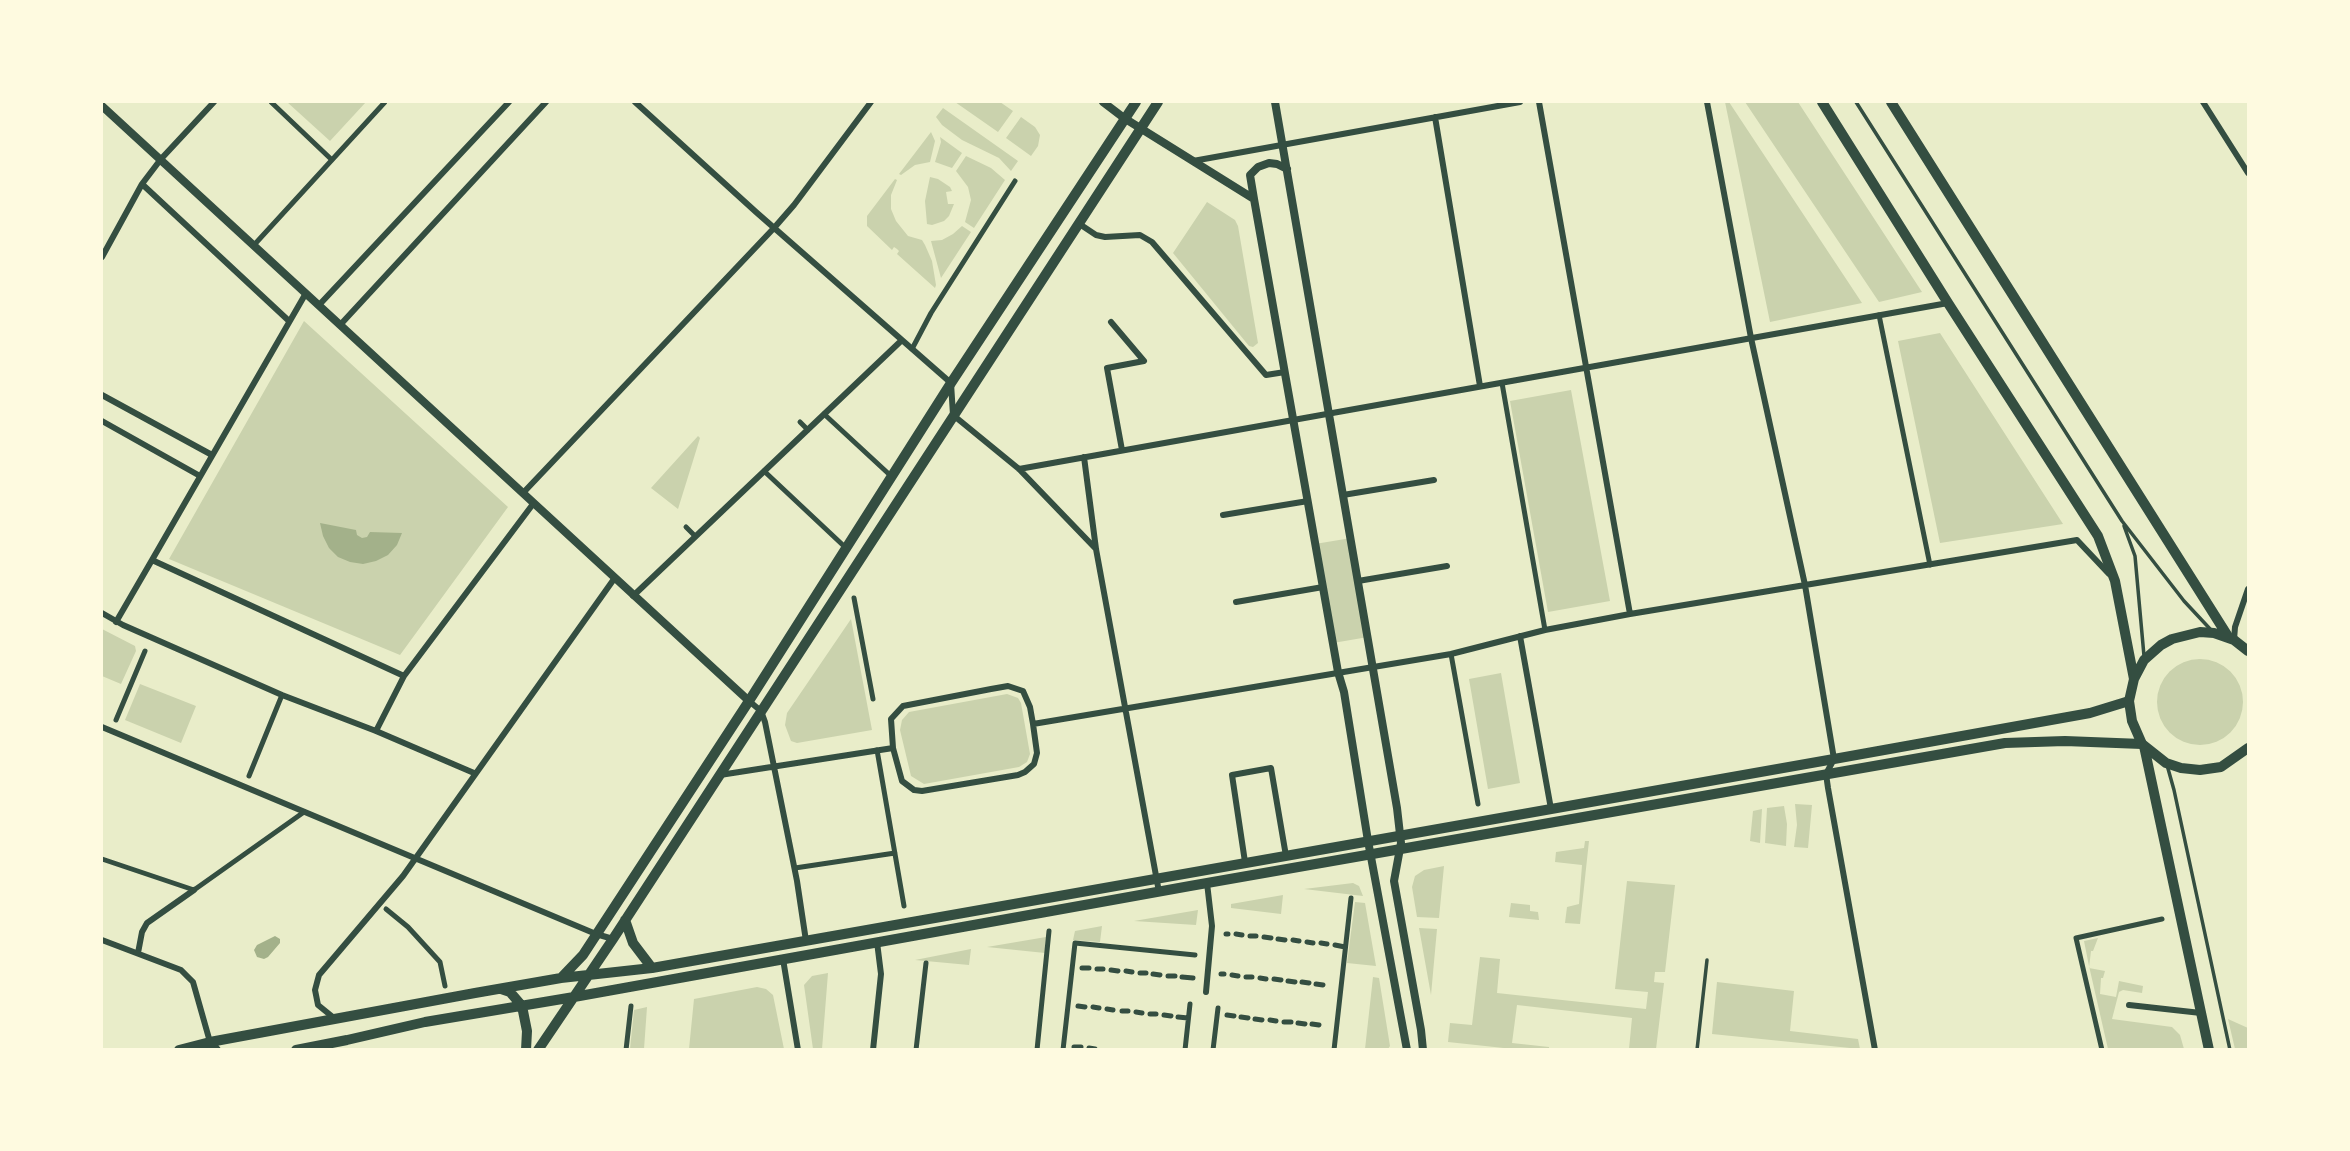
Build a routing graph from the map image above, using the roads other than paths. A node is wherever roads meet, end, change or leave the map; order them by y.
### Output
1 (214, 102) edge
2 (271, 102) edge
3 (385, 102) edge
4 (509, 102) edge
5 (546, 102) edge
6 (635, 102) edge
7 (871, 102) edge
8 (1103, 102) edge
9 (1136, 102) edge
10 (1158, 102) edge
11 (1275, 102) edge
12 (1510, 102) edge
13 (1520, 102) edge
14 (1539, 102) edge
15 (1707, 102) edge
16 (1822, 102) edge
17 (1856, 102) edge
18 (1891, 102) edge
19 (2203, 102) edge
20 (102, 106) edge
21 (1124, 117) junction
22 (1435, 117) junction
23 (1141, 128) junction
24 (1282, 145) junction
25 (161, 159) junction
26 (332, 160) junction
27 (1193, 161) junction
28 (1287, 169) junction
29 (2249, 173) edge
30 (1015, 181) dead end
31 (142, 184) junction
32 (1254, 199) junction
33 (1078, 223) junction
34 (774, 228) junction
35 (254, 245) junction
36 (102, 257) edge
37 (306, 293) junction
38 (1948, 303) junction
39 (320, 304) junction
40 (1878, 315) junction
41 (289, 321) junction
42 (1111, 322) dead end
43 (341, 324) junction
44 (1751, 338) junction
45 (902, 340) junction
46 (912, 349) junction
47 (1585, 368) junction
48 (1285, 372) junction
49 (951, 383) junction
50 (1502, 383) junction
51 (1480, 386) junction
52 (102, 395) edge
53 (1329, 413) junction
54 (824, 414) junction
55 (953, 415) junction
56 (1293, 420) junction
57 (102, 421) edge
58 (800, 422) dead end
59 (808, 430) junction
60 (1122, 450) junction
61 (212, 455) junction
62 (1084, 457) junction
63 (1019, 468) junction
64 (764, 471) junction
65 (891, 476) junction
66 (200, 477) junction
67 (1434, 480) dead end
68 (523, 493) junction
69 (1343, 495) junction
70 (1308, 501) junction
71 (533, 504) junction
72 (1223, 515) dead end
73 (2122, 521) junction
74 (686, 527) dead end
75 (695, 536) junction
76 (846, 548) junction
77 (1096, 549) junction
78 (152, 560) junction
79 (1930, 565) junction
80 (1447, 566) dead end
81 (614, 579) junction
82 (1359, 581) junction
83 (2115, 581) junction
84 (1805, 585) junction
85 (1323, 587) junction
86 (2249, 589) edge
87 (633, 596) junction
88 (854, 598) dead end
89 (1236, 602) dead end
90 (102, 613) edge
91 (1630, 614) junction
92 (116, 621) junction
93 (1545, 631) junction
94 (2214, 633) junction
95 (1520, 636) junction
96 (2249, 638) edge
97 (2233, 639) junction
98 (145, 651) dead end
99 (2249, 651) edge
100 (1451, 654) junction
101 (2144, 660) junction
102 (1373, 667) junction
103 (1338, 672) junction
104 (404, 676) junction
105 (2134, 679) junction
106 (282, 695) junction
107 (873, 699) dead end
108 (749, 701) junction
109 (2129, 701) junction
110 (1126, 709) junction
111 (761, 711) junction
112 (116, 720) dead end
113 (1032, 724) junction
114 (102, 727) edge
115 (376, 731) junction
116 (2143, 745) junction
117 (893, 748) junction
118 (2249, 748) edge
119 (877, 750) junction
120 (1834, 759) junction
121 (2166, 763) junction
122 (775, 768) junction
123 (474, 773) junction
124 (1826, 774) junction
125 (249, 776) dead end
126 (718, 776) junction
127 (1478, 804) dead end
128 (1551, 809) junction
129 (304, 812) junction
130 (1401, 836) junction
131 (1368, 841) junction
132 (1400, 849) junction
133 (895, 853) junction
134 (1371, 855) junction
135 (1286, 856) junction
136 (415, 858) junction
137 (102, 859) edge
138 (1245, 862) junction
139 (795, 869) junction
140 (1156, 879) junction
141 (1207, 883) junction
142 (194, 890) junction
143 (1158, 892) junction
144 (1351, 898) dead end
145 (904, 906) dead end
146 (386, 909) dead end
147 (2162, 919) dead end
148 (625, 920) junction
149 (1049, 931) dead end
150 (596, 934) junction
151 (613, 939) junction
152 (102, 940) edge
153 (806, 941) junction
154 (877, 942) junction
155 (1335, 945) dead end
156 (1345, 947) junction
157 (138, 953) junction
158 (1195, 955) dead end
159 (783, 959) junction
160 (1707, 960) dead end
161 (926, 963) dead end
162 (652, 968) junction
163 (587, 975) junction
164 (1175, 976) dead end
165 (561, 978) junction
166 (1193, 978) dead end
167 (1331, 985) dead end
168 (445, 986) dead end
169 (1341, 987) junction
170 (501, 989) junction
171 (1206, 992) dead end
172 (574, 998) junction
173 (1190, 1004) dead end
174 (2129, 1005) dead end
175 (522, 1006) junction
176 (631, 1006) dead end
177 (1218, 1012) dead end
178 (2201, 1013) junction
179 (1178, 1017) dead end
180 (334, 1018) junction
181 (1188, 1018) junction
182 (1319, 1025) dead end
183 (1336, 1027) junction
184 (211, 1047) edge
185 (1065, 1047) edge
186 (179, 1049) edge
187 (296, 1049) edge
188 (526, 1049) edge
189 (538, 1049) edge
190 (626, 1049) edge
191 (798, 1049) edge
192 (873, 1049) edge
193 (916, 1049) edge
194 (1037, 1049) edge
195 (1185, 1049) edge
196 (1213, 1049) edge
197 (1334, 1049) edge
198 (1407, 1049) edge
199 (1423, 1049) edge
200 (1697, 1049) edge
201 (1875, 1049) edge
202 (2102, 1049) edge
203 (2209, 1049) edge
204 (2230, 1049) edge

1 - 25 street
2 - 26 street
3 - 26 street
4 - 39 street
5 - 43 street
6 - 34 street
7 - 34 street
8 - 21 street
9 - 21 main road
10 - 23 main road
11 - 24 street
12 - 13 street
12 - 22 street
14 - 47 street
15 - 44 street
16 - 38 main road
17 - 73 lane
18 - 97 main road
19 - 29 street
20 - 25 street
21 - 23 street
21 - 49 main road
22 - 24 street
22 - 51 street
23 - 27 street
23 - 33 main road
24 - 27 street
24 - 28 street
25 - 31 street
25 - 35 street
26 - 35 street
27 - 32 street
28 - 32 street
28 - 53 street
30 - 46 street
31 - 36 street
31 - 41 street
32 - 48 street
33 - 48 street
33 - 55 main road
34 - 45 street
34 - 68 street
35 - 37 street
37 - 39 street
37 - 41 street
38 - 40 street
38 - 83 main road
39 - 43 street
40 - 44 street
40 - 79 street
41 - 61 street
42 - 60 street
43 - 68 street
44 - 47 street
44 - 84 street
45 - 46 street
45 - 54 street
46 - 49 street
47 - 50 street
47 - 91 street
48 - 56 street
49 - 55 street
49 - 65 main road
50 - 51 street
50 - 93 street
51 - 53 street
52 - 61 street
53 - 56 street
53 - 69 street
54 - 59 street
54 - 65 street
55 - 63 street
55 - 111 main road
56 - 60 street
56 - 70 street
57 - 66 street
58 - 59 street
59 - 64 street
60 - 62 street
61 - 66 street
62 - 63 street
62 - 77 street
63 - 77 street
64 - 75 street
64 - 76 street
65 - 76 main road
66 - 78 street
67 - 69 street
68 - 71 street
69 - 82 street
70 - 72 street
70 - 85 street
71 - 81 street
71 - 104 street
73 - 94 lane
73 - 101 lane
74 - 75 street
75 - 87 street
76 - 108 main road
77 - 110 street
78 - 92 street
78 - 104 street
79 - 83 street
79 - 84 street
80 - 82 street
81 - 87 street
81 - 123 street
82 - 102 street
83 - 105 main road
84 - 91 street
84 - 120 street
85 - 89 street
85 - 103 street
86 - 97 street
87 - 108 street
88 - 107 street
90 - 92 street
91 - 93 street
92 - 106 street
93 - 95 street
94 - 97 main road
94 - 101 main road
95 - 100 street
95 - 128 street
96 - 97 main road
97 - 99 main road
98 - 112 street
100 - 102 street
100 - 127 street
101 - 105 main road
102 - 103 street
102 - 130 street
103 - 110 street
103 - 131 street
104 - 115 street
105 - 109 main road
106 - 115 street
106 - 125 street
108 - 111 street
108 - 150 main road
109 - 116 main road
109 - 120 main road
110 - 113 street
110 - 140 street
111 - 122 street
111 - 126 main road
113 - 117 street
113 - 117 street
114 - 129 street
115 - 123 street
116 - 121 main road
116 - 124 main road
116 - 178 main road
117 - 119 street
118 - 121 main road
119 - 122 street
119 - 133 street
120 - 124 street
120 - 128 main road
121 - 204 lane
122 - 126 street
122 - 139 street
123 - 136 street
124 - 132 main road
124 - 201 street
126 - 148 main road
128 - 130 main road
129 - 136 street
129 - 142 street
130 - 131 main road
130 - 132 street
131 - 134 street
131 - 135 main road
132 - 134 main road
132 - 199 street
133 - 139 street
133 - 145 street
134 - 141 main road
134 - 198 street
135 - 138 main road
135 - 138 street
136 - 150 street
136 - 180 street
137 - 142 street
138 - 140 main road
139 - 153 street
140 - 143 street
140 - 153 main road
141 - 143 main road
141 - 171 street
142 - 157 street
143 - 154 main road
144 - 156 street
146 - 168 street
147 - 202 street
148 - 151 main road
148 - 162 main road
149 - 194 street
150 - 151 street
150 - 165 main road
151 - 163 main road
152 - 157 street
153 - 162 main road
154 - 159 main road
154 - 192 street
155 - 156 street
156 - 169 street
157 - 184 street
158 - 185 street
159 - 172 main road
159 - 191 street
160 - 200 lane
161 - 193 street
162 - 163 main road
163 - 165 main road
163 - 172 main road
164 - 166 street
165 - 170 main road
167 - 169 street
169 - 183 street
170 - 175 main road
170 - 180 main road
172 - 175 main road
172 - 189 main road
173 - 181 street
174 - 178 street
175 - 187 main road
175 - 188 main road
176 - 190 street
177 - 196 street
178 - 203 main road
179 - 181 street
180 - 184 main road
181 - 195 street
182 - 183 street
183 - 197 street
184 - 186 main road

